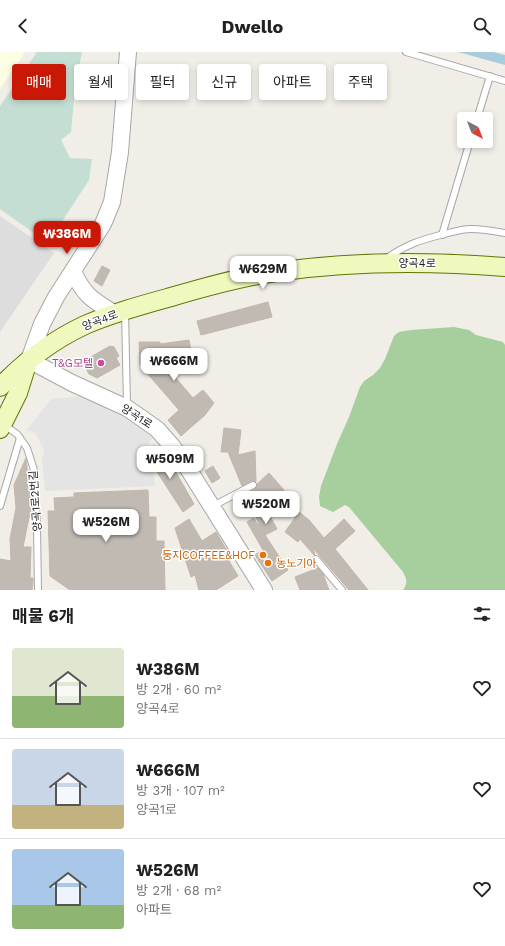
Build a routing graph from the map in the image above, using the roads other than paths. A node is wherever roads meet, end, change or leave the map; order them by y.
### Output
1 (128, 52) edge
2 (406, 52) edge
3 (490, 76) junction
4 (505, 81) edge
5 (479, 112) edge
6 (468, 148) edge
7 (505, 233) edge
8 (442, 234) junction
9 (380, 263) junction
10 (505, 266) edge
11 (73, 271) junction
12 (120, 312) junction
13 (29, 360) junction
14 (0, 387) edge
15 (127, 408) junction
16 (2, 427) edge
17 (20, 438) junction
18 (253, 485) dead end
19 (0, 506) edge
20 (212, 506) junction
21 (316, 559) dead end
22 (38, 590) edge
23 (264, 590) edge
24 (342, 590) edge

1 - 11 street
2 - 3 lane
3 - 4 lane
3 - 5 lane
6 - 8 lane
7 - 8 lane
8 - 9 lane
9 - 10 main road, 양곡4로
9 - 12 main road, 양곡4로
11 - 12 street
11 - 13 street
12 - 13 main road, 양곡4로
12 - 15 lane
13 - 14 main road, 양곡4로
13 - 15 street, 양곡1로
13 - 16 main road
15 - 20 street, 양곡1로
16 - 17 lane, 양곡1로2번길
17 - 19 lane
17 - 22 lane, 양곡1로2번길
18 - 20 lane
20 - 23 street, 양곡1로
21 - 24 lane

